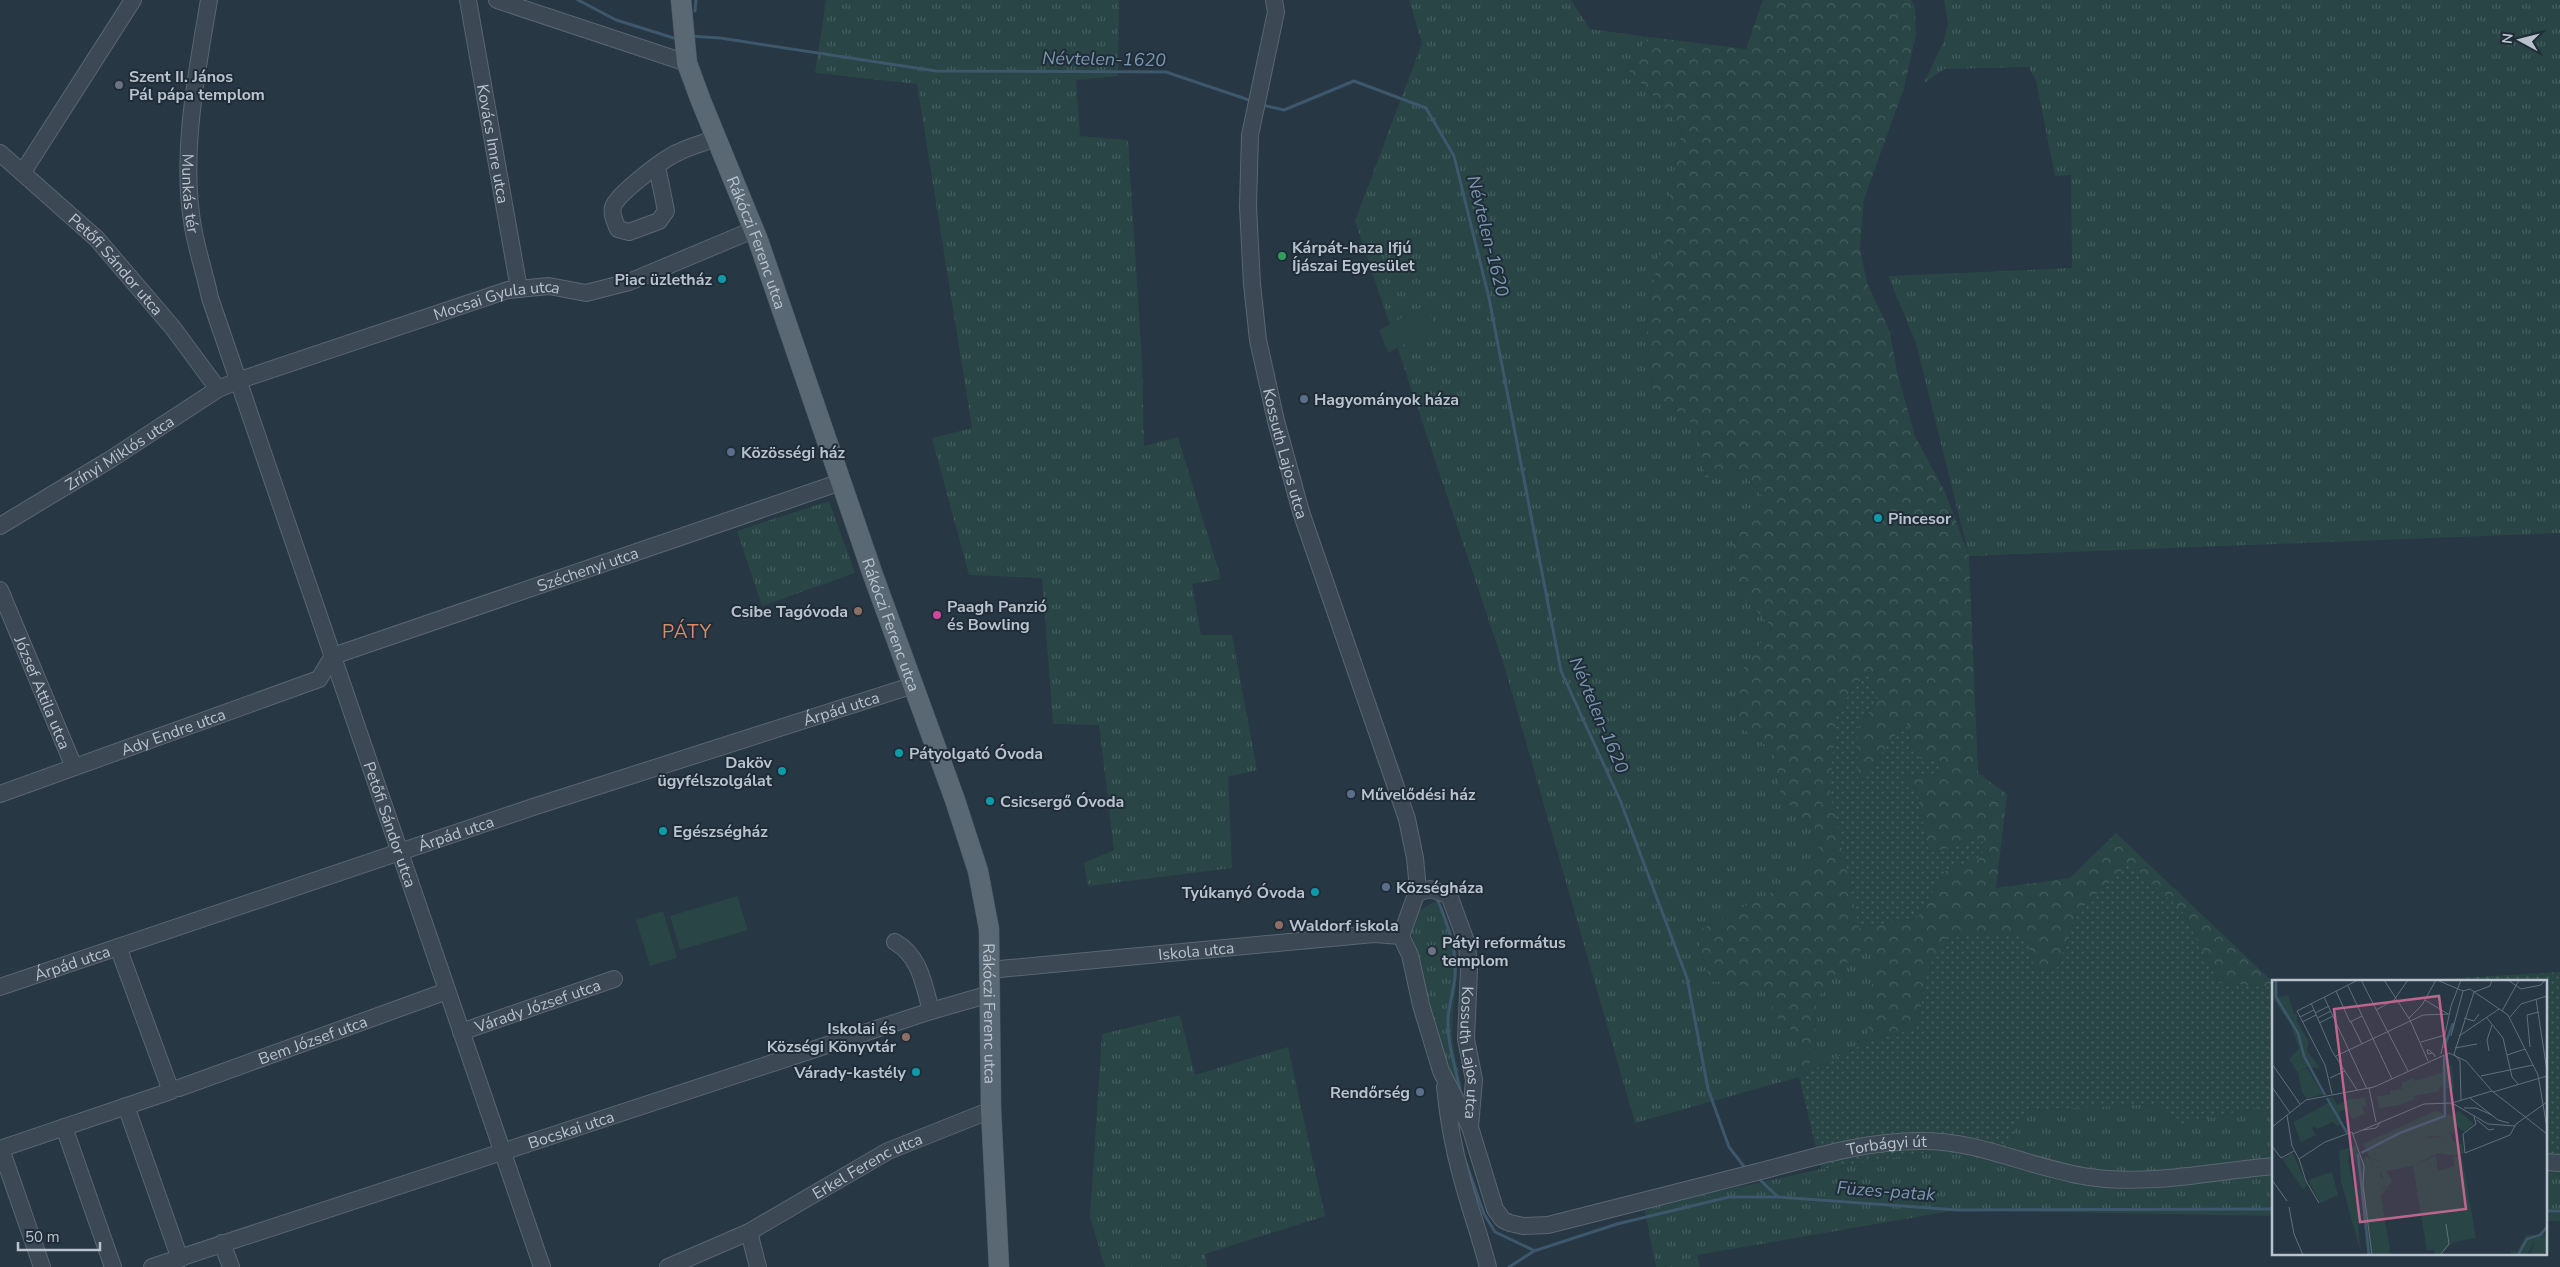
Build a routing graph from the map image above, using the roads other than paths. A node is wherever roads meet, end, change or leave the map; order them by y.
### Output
1 (133, 0) edge
2 (209, 0) edge
3 (468, 0) edge
4 (496, 0) edge
5 (681, 2) edge
6 (1277, 4) edge
7 (685, 50) junction
8 (716, 138) junction
9 (0, 153) edge
10 (657, 166) dead end
11 (24, 172) junction
12 (754, 230) junction
13 (519, 289) junction
14 (240, 380) junction
15 (218, 389) junction
16 (841, 482) junction
17 (0, 526) edge
18 (0, 590) edge
19 (334, 656) junction
20 (914, 685) junction
21 (74, 767) junction
22 (0, 794) edge
23 (400, 852) junction
24 (1428, 891) junction
25 (1401, 936) junction
26 (895, 942) dead end
27 (118, 947) junction
28 (989, 970) junction
29 (614, 979) dead end
30 (0, 987) edge
31 (448, 991) junction
32 (990, 994) junction
33 (931, 1011) junction
34 (461, 1032) junction
35 (1445, 1080) junction
36 (175, 1089) junction
37 (126, 1106) junction
38 (991, 1110) junction
39 (64, 1127) junction
40 (1470, 1127) junction
41 (0, 1149) edge
42 (502, 1151) junction
43 (2272, 1166) edge
44 (1504, 1220) junction
45 (749, 1232) junction
46 (1480, 1233) junction
47 (222, 1243) junction
48 (180, 1258) junction
49 (42, 1267) edge
50 (113, 1267) edge
51 (152, 1267) edge
52 (232, 1267) edge
53 (542, 1267) edge
54 (668, 1267) edge
55 (758, 1267) edge
56 (999, 1267) edge
57 (1488, 1267) edge

1 - 11 street
2 - 14 street, Munkás tér
3 - 13 street, Kovács Imre utca
4 - 7 street
5 - 7 main road, Rákóczi Ferenc utca
6 - 24 street, Kossuth Lajos utca
7 - 8 main road, Rákóczi Ferenc utca
8 - 10 street
8 - 12 main road, Rákóczi Ferenc utca
9 - 11 street, Petőfi Sándor utca
11 - 15 street, Petőfi Sándor utca
12 - 13 street, Mocsai Gyula utca
12 - 16 main road, Rákóczi Ferenc utca
13 - 14 street, Mocsai Gyula utca
14 - 15 street, Zrínyi Miklós utca
14 - 19 street, Petőfi Sándor utca
15 - 17 street, Zrínyi Miklós utca
16 - 19 street, Széchenyi utca
16 - 20 main road, Rákóczi Ferenc utca
18 - 21 street, József Attila utca
19 - 21 street, Ady Endre utca
19 - 23 street, Petőfi Sándor utca
20 - 23 street, Árpád utca
20 - 28 main road, Rákóczi Ferenc utca
21 - 22 street, Ady Endre utca
23 - 27 street, Árpád utca
23 - 31 street, Petőfi Sándor utca
24 - 25 street, Kossuth Lajos utca
24 - 40 street, Kossuth Lajos utca
25 - 28 street, Iskola utca
25 - 35 street, Kossuth Lajos utca
26 - 33 street
27 - 30 street, Árpád utca
27 - 36 street
28 - 32 main road, Rákóczi Ferenc utca
29 - 34 street, Várady József utca
31 - 34 street, Petőfi Sándor utca
31 - 36 street, Bem József utca
32 - 33 street, Bocskai utca
32 - 38 main road, Rákóczi Ferenc utca
33 - 42 street, Bocskai utca
34 - 42 street, Petőfi Sándor utca
35 - 40 street, Kossuth Lajos utca
35 - 46 street, Kossuth Lajos utca
36 - 37 street, Bem József utca
37 - 39 street, Bem József utca
37 - 48 street
38 - 45 street, Erkel Ferenc utca
38 - 56 main road, Rákóczi Ferenc utca
39 - 41 street, Bem József utca
39 - 50 street
40 - 44 street, Kossuth Lajos utca
41 - 49 street
42 - 47 street, Bocskai utca
42 - 53 street, Petőfi Sándor utca
43 - 44 street, Torbágyi út
44 - 46 street
45 - 54 street, Erkel Ferenc utca
45 - 55 street
46 - 57 street, Kossuth Lajos utca
47 - 48 street, Bocskai utca
47 - 52 street
48 - 51 street, Bocskai utca

